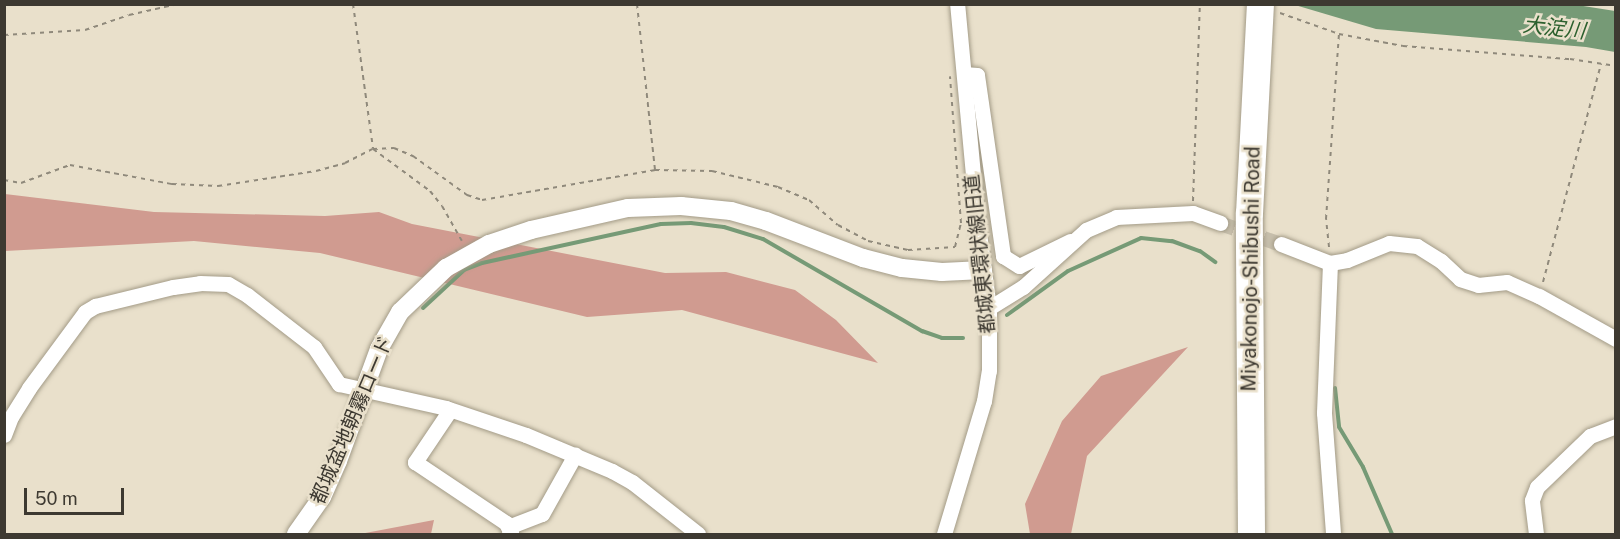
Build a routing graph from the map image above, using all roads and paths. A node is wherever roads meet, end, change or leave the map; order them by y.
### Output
1 (178, 4) edge
2 (353, 4) edge
3 (637, 4) edge
4 (957, 4) edge
5 (1200, 4) edge
6 (1266, 7) edge
7 (1339, 34) junction
8 (4, 35) edge
9 (1602, 63) junction
10 (1616, 66) edge
11 (964, 74) junction
12 (373, 149) junction
13 (655, 170) junction
14 (4, 180) edge
15 (1193, 213) junction
16 (1220, 223) tunnel mouth
17 (1070, 242) junction
18 (1281, 244) tunnel mouth
19 (469, 254) junction
20 (1330, 263) junction
21 (983, 270) junction
22 (1539, 296) junction
23 (989, 308) junction
24 (1616, 339) edge
25 (364, 391) junction
26 (450, 410) junction
27 (1616, 426) edge
28 (4, 435) edge
29 (575, 455) junction
30 (509, 531) edge
31 (296, 534) edge
32 (698, 534) edge
33 (944, 534) edge
34 (1251, 534) edge
35 (1333, 534) edge
36 (1536, 534) edge

1 - 8 path
2 - 12 path
3 - 13 path
4 - 11 street, 都城東環状線旧道
5 - 15 path
6 - 7 path
6 - 34 highway, Miyakonojo-Shibushi Road
7 - 9 path
7 - 20 path
9 - 10 path
9 - 22 path
11 - 13 path
11 - 17 street
11 - 21 street, 都城東環状線旧道
12 - 13 path
12 - 14 path
12 - 19 path
15 - 16 street
15 - 17 street
17 - 23 street
18 - 20 street
19 - 21 street, 都城盆地朝霧ロード
19 - 25 street, 都城盆地朝霧ロード
20 - 22 street
20 - 35 street
21 - 23 street, 都城東環状線旧道
22 - 24 street
23 - 33 street, 都城東環状線旧道
25 - 26 street
25 - 28 street
25 - 31 street, 都城盆地朝霧ロード
26 - 29 street
26 - 30 street
27 - 36 street
29 - 30 street
29 - 32 street

